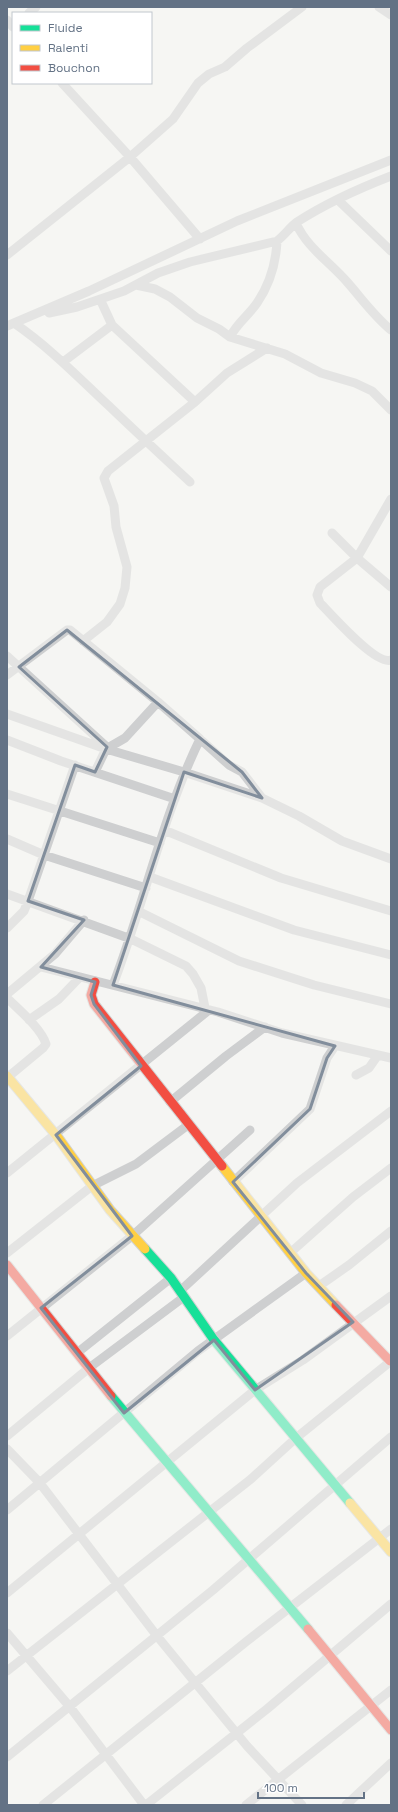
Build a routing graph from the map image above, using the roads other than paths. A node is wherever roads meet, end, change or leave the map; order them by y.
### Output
1 (302, 7) edge
2 (379, 7) edge
3 (391, 15) edge
4 (63, 84) edge
5 (130, 157) junction
6 (391, 160) edge
7 (391, 176) edge
8 (338, 200) junction
9 (296, 223) junction
10 (200, 239) junction
11 (277, 241) junction
12 (391, 251) edge
13 (7, 255) edge
14 (136, 285) junction
15 (100, 299) junction
16 (33, 316) junction
17 (11, 324) edge
18 (112, 325) junction
19 (391, 330) edge
20 (230, 337) junction
21 (267, 348) junction
22 (63, 362) junction
23 (196, 402) junction
24 (391, 410) edge
25 (146, 441) junction
26 (190, 482) dead end
27 (391, 499) edge
28 (332, 533) dead end
29 (357, 558) junction
30 (391, 587) edge
31 (83, 641) junction
32 (7, 656) edge
33 (391, 660) edge
34 (19, 667) junction
35 (7, 675) edge
36 (158, 702) junction
37 (7, 714) edge
38 (200, 739) junction
39 (7, 740) edge
40 (107, 748) junction
41 (75, 765) junction
42 (95, 772) junction
43 (184, 772) junction
44 (7, 794) edge
45 (175, 798) junction
46 (262, 798) junction
47 (59, 812) junction
48 (164, 830) junction
49 (7, 839) edge
50 (160, 843) junction
51 (44, 855) junction
52 (391, 859) edge
53 (150, 877) junction
54 (146, 888) junction
55 (7, 894) edge
56 (28, 901) junction
57 (391, 911) edge
58 (140, 912) junction
59 (84, 920) junction
60 (7, 928) edge
61 (131, 938) junction
62 (391, 955) edge
63 (41, 967) junction
64 (80, 977) junction
65 (95, 982) junction
66 (113, 985) junction
67 (7, 994) edge
68 (7, 998) edge
69 (391, 1004) edge
70 (207, 1009) junction
71 (29, 1020) junction
72 (265, 1028) junction
73 (335, 1046) junction
74 (378, 1054) junction
75 (391, 1058) edge
76 (141, 1066) junction
77 (356, 1075) dead end
78 (7, 1077) edge
79 (170, 1102) junction
80 (391, 1111) edge
81 (188, 1125) junction
82 (250, 1130) dead end
83 (56, 1135) junction
84 (216, 1160) junction
85 (391, 1168) edge
86 (7, 1174) edge
87 (234, 1182) junction
88 (92, 1186) junction
89 (261, 1216) junction
90 (391, 1231) edge
91 (132, 1236) junction
92 (7, 1253) edge
93 (290, 1253) junction
94 (7, 1265) edge
95 (306, 1273) junction
96 (171, 1278) junction
97 (319, 1286) junction
98 (182, 1294) junction
99 (391, 1296) edge
100 (41, 1308) junction
101 (353, 1322) junction
102 (7, 1336) edge
103 (214, 1340) junction
104 (77, 1353) junction
105 (391, 1361) edge
106 (89, 1368) junction
107 (255, 1390) junction
108 (124, 1413) junction
109 (7, 1436) edge
110 (391, 1437) edge
111 (296, 1438) junction
112 (7, 1449) edge
113 (166, 1463) junction
114 (39, 1482) junction
115 (334, 1485) junction
116 (7, 1510) edge
117 (208, 1513) junction
118 (391, 1529) edge
119 (79, 1534) junction
120 (380, 1538) junction
121 (391, 1552) edge
122 (248, 1560) junction
123 (118, 1584) junction
124 (7, 1594) edge
125 (391, 1604) edge
126 (290, 1608) junction
127 (7, 1633) edge
128 (157, 1636) junction
129 (26, 1656) junction
130 (329, 1656) junction
131 (7, 1671) edge
132 (196, 1682) junction
133 (391, 1690) edge
134 (70, 1707) junction
135 (370, 1707) junction
136 (391, 1730) edge
137 (236, 1732) junction
138 (106, 1754) junction
139 (7, 1757) edge
140 (391, 1764) edge
141 (279, 1778) junction
142 (42, 1805) edge
143 (145, 1805) edge
144 (246, 1805) edge
145 (302, 1805) edge
146 (346, 1805) edge

1 - 5 street
2 - 3 street
4 - 5 street
5 - 10 street
5 - 13 street
6 - 10 street
7 - 8 street
8 - 9 street
8 - 12 street
9 - 11 street
9 - 19 street
10 - 16 street
11 - 14 street
11 - 20 street
14 - 15 street
14 - 20 street
15 - 16 street
15 - 18 street
16 - 17 street
17 - 22 street
18 - 22 street
18 - 23 street
20 - 21 street
21 - 23 street
21 - 24 street
22 - 25 street
23 - 25 street
25 - 26 street
25 - 31 street
27 - 29 street
28 - 29 street
29 - 30 street
29 - 33 street
31 - 34 street
31 - 36 street
32 - 34 street
34 - 35 street
34 - 40 street
36 - 38 street
36 - 40 street
37 - 40 street
38 - 43 street
38 - 46 street
39 - 41 street
40 - 42 street
40 - 43 street
41 - 42 street
41 - 47 street
42 - 45 street
43 - 45 street
43 - 46 street
44 - 47 street
45 - 48 street
46 - 52 street
47 - 50 street
47 - 51 street
48 - 50 street
48 - 57 street
49 - 51 street
50 - 53 street
51 - 54 street
51 - 56 street
53 - 54 street
53 - 62 street
54 - 58 street
55 - 56 street
56 - 59 street
56 - 60 street
58 - 61 street
58 - 69 street
59 - 61 street
59 - 63 street
61 - 66 street
61 - 70 street
63 - 64 street
63 - 67 street
64 - 65 street
64 - 71 street
65 - 66 street
65 - 76 street
66 - 70 street
68 - 71 street
70 - 72 street
70 - 76 street
71 - 78 street
72 - 73 street
72 - 79 street
73 - 74 street
73 - 87 street
74 - 75 street
74 - 77 street
76 - 79 street
76 - 83 street
78 - 83 street
79 - 81 street
80 - 89 street
81 - 84 street
81 - 88 street
82 - 84 street
83 - 86 street
83 - 88 street
84 - 87 street
84 - 91 street
85 - 93 street
87 - 89 street
88 - 91 street
88 - 92 street
89 - 93 street
89 - 98 street
90 - 97 street
91 - 96 street
91 - 100 street
93 - 95 street
94 - 100 street
95 - 97 street
95 - 103 street
96 - 98 street
96 - 104 street
97 - 101 street
98 - 103 street
98 - 106 street
99 - 101 street
100 - 102 street
100 - 104 street
101 - 105 street
101 - 107 street
103 - 107 street
103 - 108 street
104 - 106 street
105 - 111 street
106 - 108 street
106 - 109 street
107 - 111 street
107 - 113 street
108 - 113 street
108 - 114 street
110 - 115 street
111 - 115 street
111 - 117 street
112 - 114 street
113 - 117 street
113 - 119 street
114 - 116 street
114 - 119 street
115 - 120 street
115 - 122 street
117 - 122 street
117 - 123 street
118 - 120 street
119 - 123 street
119 - 124 street
120 - 121 street
120 - 126 street
122 - 126 street
122 - 128 street
123 - 128 street
123 - 129 street
125 - 130 street
126 - 130 street
126 - 132 street
127 - 129 street
128 - 132 street
128 - 134 street
129 - 131 street
129 - 134 street
130 - 135 street
130 - 137 street
132 - 137 street
132 - 138 street
133 - 135 street
134 - 138 street
134 - 139 street
135 - 136 street
135 - 141 street
137 - 141 street
137 - 143 street
138 - 142 street
138 - 143 street
140 - 146 street
141 - 144 street
141 - 145 street

